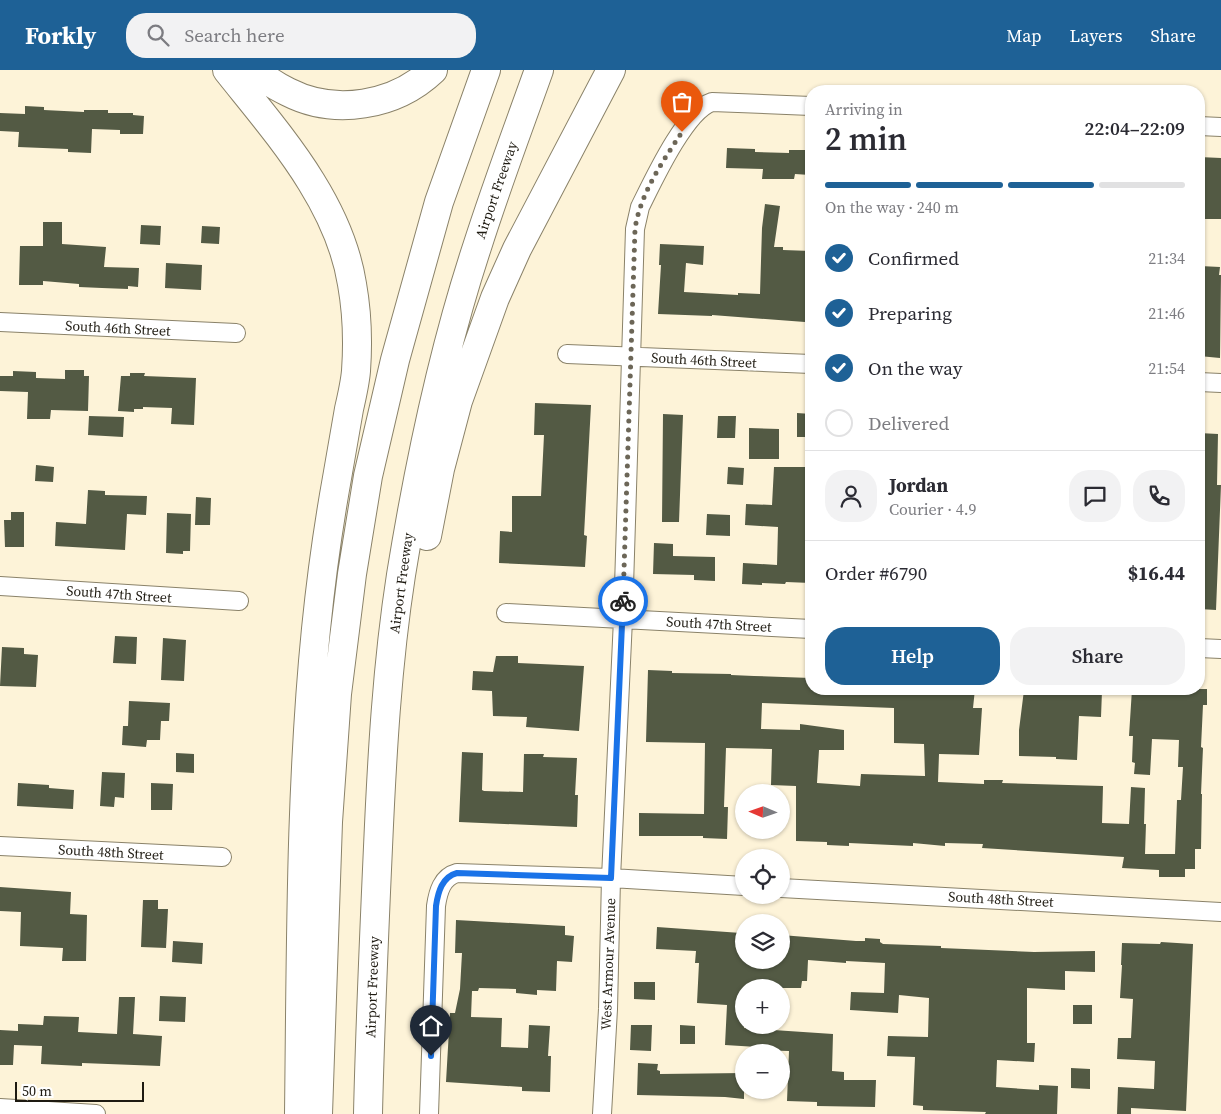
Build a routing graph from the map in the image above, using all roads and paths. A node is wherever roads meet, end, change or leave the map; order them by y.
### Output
1 (227, 70) edge
2 (257, 70) edge
3 (433, 70) edge
4 (486, 70) edge
5 (539, 70) edge
6 (611, 70) edge
7 (805, 106) edge
8 (1205, 126) edge
9 (1221, 127) edge
10 (0, 322) edge
11 (236, 333) dead end
12 (567, 354) dead end
13 (630, 356) junction
14 (805, 364) edge
15 (1205, 382) edge
16 (1221, 383) edge
17 (0, 586) edge
18 (239, 601) dead end
19 (506, 613) dead end
20 (623, 619) junction
21 (805, 628) edge
22 (1205, 648) edge
23 (1221, 649) edge
24 (383, 751) junction
25 (0, 846) edge
26 (222, 858) dead end
27 (611, 878) junction
28 (735, 885) edge
29 (790, 888) edge
30 (1221, 912) edge
31 (0, 1108) edge
32 (96, 1114) edge
33 (299, 1114) edge
34 (318, 1114) edge
35 (368, 1114) edge
36 (428, 1114) edge
37 (602, 1114) edge

1 - 33 highway
2 - 3 highway
4 - 34 highway
5 - 24 highway, Airport Freeway
6 - 24 highway
7 - 13 street, West Armour Avenue
8 - 9 street
10 - 11 street, South 46th Street
12 - 13 street, South 46th Street
13 - 14 street, South 46th Street
13 - 20 street, West Armour Avenue
15 - 16 street
17 - 18 street, South 47th Street
19 - 20 street, South 47th Street
20 - 21 street, South 47th Street
20 - 27 street, West Armour Avenue
22 - 23 street
24 - 35 highway, Airport Freeway
25 - 26 street, South 48th Street
27 - 28 street
27 - 36 street
27 - 37 street, West Armour Avenue
29 - 30 street, South 48th Street
31 - 32 street

